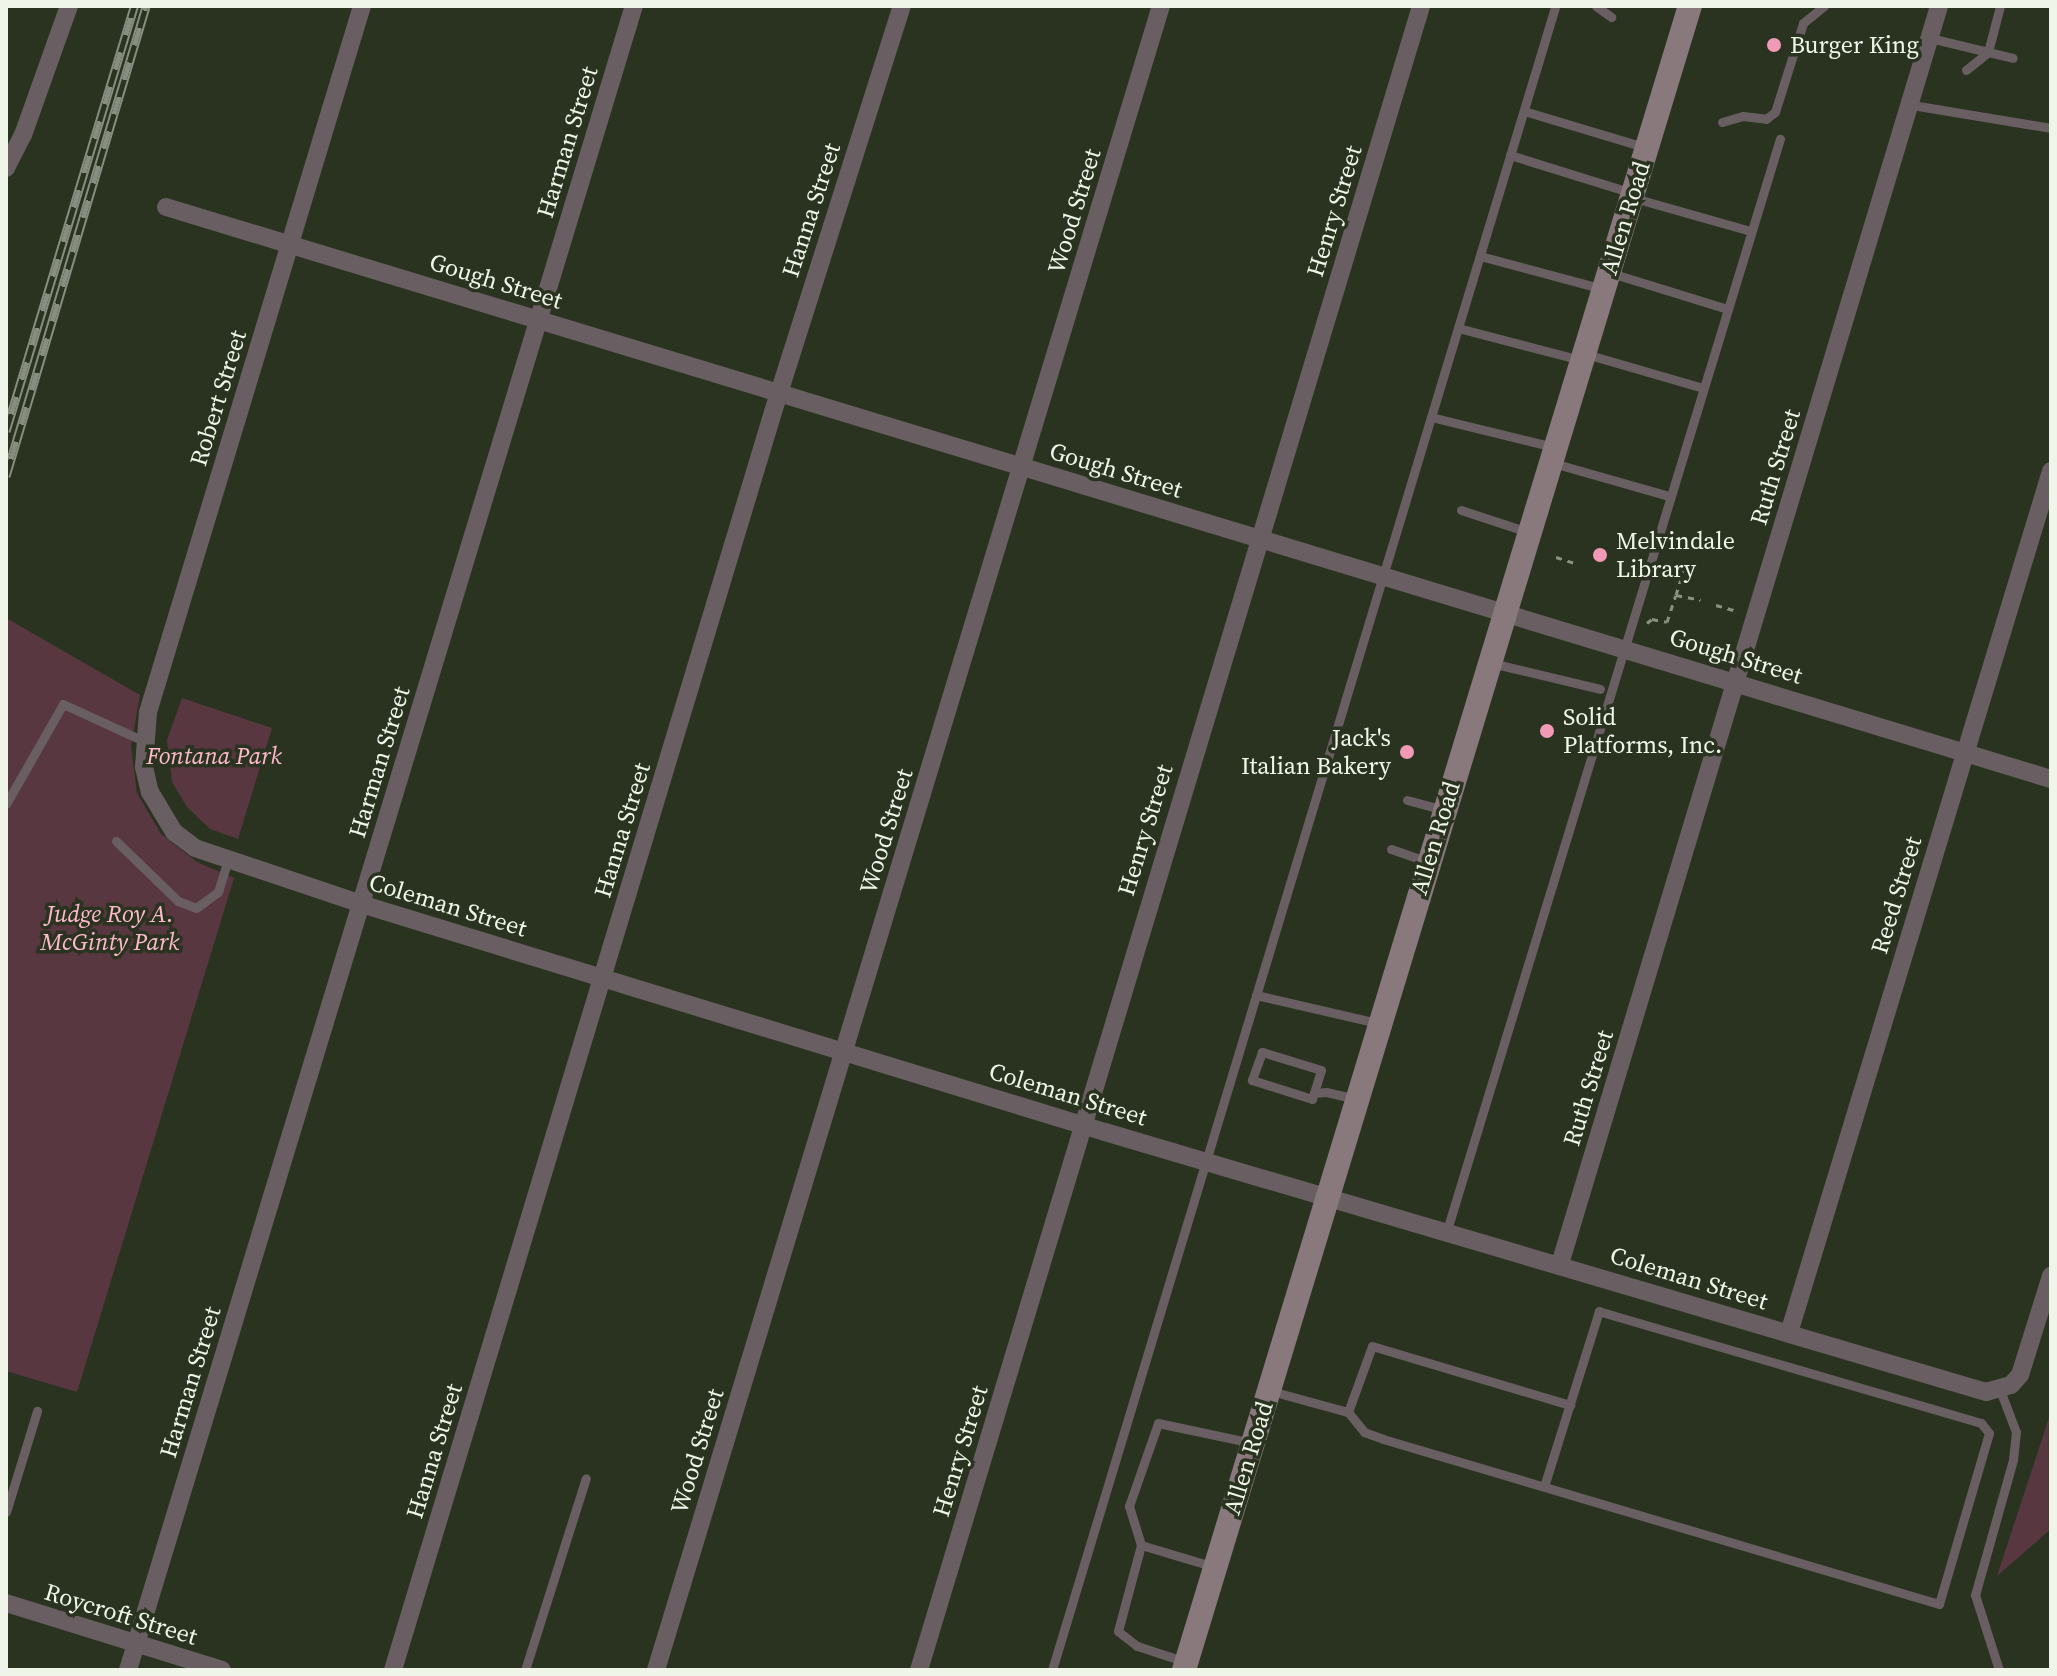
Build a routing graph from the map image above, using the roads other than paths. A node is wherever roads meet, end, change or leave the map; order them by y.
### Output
1 (69, 6) edge
2 (362, 6) edge
3 (634, 6) edge
4 (902, 6) edge
5 (1161, 6) edge
6 (1421, 6) edge
7 (1596, 6) edge
8 (1690, 6) edge
9 (1824, 6) edge
10 (1939, 6) edge
11 (2000, 6) edge
12 (1555, 7) edge
13 (1611, 17) dead end
14 (1930, 38) junction
15 (1988, 52) junction
16 (2013, 58) dead end
17 (1966, 70) dead end
18 (1912, 105) junction
19 (1524, 111) junction
20 (1722, 122) dead end
21 (2051, 128) edge
22 (1780, 139) dead end
23 (1647, 148) junction
24 (1510, 155) junction
25 (6, 168) edge
26 (1632, 195) junction
27 (166, 207) dead end
28 (1751, 231) junction
29 (290, 243) junction
30 (1480, 256) junction
31 (1605, 281) junction
32 (1727, 309) junction
33 (538, 319) junction
34 (1458, 328) junction
35 (1582, 356) junction
36 (1703, 388) junction
37 (779, 392) junction
38 (1431, 417) junction
39 (1552, 454) junction
40 (1022, 465) junction
41 (2051, 471) edge
42 (1669, 496) junction
43 (1461, 510) dead end
44 (1528, 532) junction
45 (1260, 540) junction
46 (1383, 577) junction
47 (1504, 610) junction
48 (1622, 648) junction
49 (1488, 662) junction
50 (1734, 681) junction
51 (1600, 689) dead end
52 (144, 741) junction
53 (1964, 753) junction
54 (2051, 779) edge
55 (1407, 800) dead end
56 (6, 804) edge
57 (156, 805) joint
58 (1444, 810) junction
59 (116, 841) dead end
60 (1391, 849) dead end
61 (227, 862) junction
62 (1428, 862) junction
63 (361, 904) junction
64 (602, 978) junction
65 (1256, 995) junction
66 (1379, 1024) junction
67 (844, 1049) junction
68 (1314, 1093) junction
69 (1356, 1099) junction
70 (1083, 1125) junction
71 (1206, 1161) junction
72 (1327, 1196) junction
73 (1447, 1230) junction
74 (1560, 1264) junction
75 (2051, 1276) edge
76 (1789, 1333) junction
77 (1268, 1390) junction
78 (1993, 1391) junction
79 (1570, 1405) junction
80 (37, 1411) dead end
81 (1348, 1412) junction
82 (1252, 1443) junction
83 (586, 1478) dead end
84 (1544, 1487) junction
85 (6, 1512) edge
86 (1141, 1545) junction
87 (1215, 1567) junction
88 (6, 1603) edge
89 (136, 1644) junction
90 (1185, 1666) edge
91 (128, 1670) edge
92 (222, 1670) edge
93 (393, 1670) edge
94 (525, 1670) edge
95 (656, 1670) edge
96 (919, 1670) edge
97 (1052, 1670) edge
98 (1999, 1670) edge

1 - 25 street
2 - 29 street, Robert Street
3 - 33 street, Harman Street
4 - 37 street, Hanna Street
5 - 40 street, Wood Street
6 - 45 street, Henry Street
7 - 13 lane
8 - 23 main road, Allen Road
9 - 20 lane
10 - 14 street, Ruth Street
11 - 15 lane
12 - 19 lane
14 - 15 lane
14 - 18 street, Ruth Street
15 - 16 lane
15 - 17 lane
18 - 21 lane
18 - 50 street, Ruth Street
19 - 23 lane
19 - 24 lane
22 - 28 lane
23 - 26 main road, Allen Road
24 - 26 lane
24 - 30 lane
26 - 28 lane
26 - 31 main road, Allen Road
27 - 29 street, Gough Street
28 - 32 lane
29 - 33 street, Gough Street
29 - 52 street, Robert Street
30 - 31 lane
30 - 34 lane
31 - 32 lane
31 - 35 main road, Allen Road
32 - 36 lane
33 - 37 street, Gough Street
33 - 63 street, Harman Street
34 - 35 lane
34 - 38 lane
35 - 36 lane
35 - 39 main road, Allen Road
36 - 42 lane
37 - 40 street, Gough Street
37 - 64 street, Hanna Street
38 - 39 lane
38 - 46 lane
39 - 42 lane
39 - 44 main road, Allen Road
40 - 45 street, Gough Street
40 - 67 street, Wood Street
41 - 53 street, Reed Street
42 - 48 lane
43 - 44 lane
44 - 47 main road, Allen Road
45 - 46 street, Gough Street
45 - 70 street, Henry Street
46 - 47 street, Gough Street
46 - 65 lane
47 - 48 street, Gough Street
47 - 49 main road, Allen Road
48 - 50 street, Gough Street
48 - 73 lane
49 - 51 lane
49 - 58 main road, Allen Road
50 - 53 street, Gough Street
50 - 74 street, Ruth Street
52 - 56 lane
52 - 57 street, Robert Street
53 - 54 street, Gough Street
53 - 76 street, Reed Street
55 - 58 lane
57 - 61 street, Coleman Street
58 - 62 main road, Allen Road
59 - 61 lane
60 - 62 lane
61 - 63 street, Coleman Street
62 - 66 main road, Allen Road
63 - 64 street, Coleman Street
63 - 89 street, Harman Street
64 - 67 street, Coleman Street
64 - 93 street, Hanna Street
65 - 66 lane
65 - 71 lane
66 - 69 main road, Allen Road
67 - 70 street, Coleman Street
67 - 95 street, Wood Street
68 - 68 lane
68 - 69 lane
69 - 72 main road, Allen Road
70 - 71 street, Coleman Street
70 - 96 street, Henry Street
71 - 72 street, Coleman Street
71 - 97 lane
72 - 73 street, Coleman Street
72 - 77 main road, Allen Road
73 - 74 street, Coleman Street
74 - 76 street, Coleman Street
75 - 78 street
76 - 78 street, Coleman Street
77 - 81 lane
77 - 82 main road, Allen Road
78 - 98 lane
79 - 81 lane
79 - 84 lane
79 - 84 lane
80 - 85 lane
81 - 84 lane
82 - 86 lane
82 - 87 main road, Allen Road
83 - 94 lane
86 - 87 lane
86 - 90 lane
87 - 90 main road, Allen Road
88 - 89 street, Roycroft Street
89 - 91 street, Harman Street
89 - 92 street, Roycroft Street

